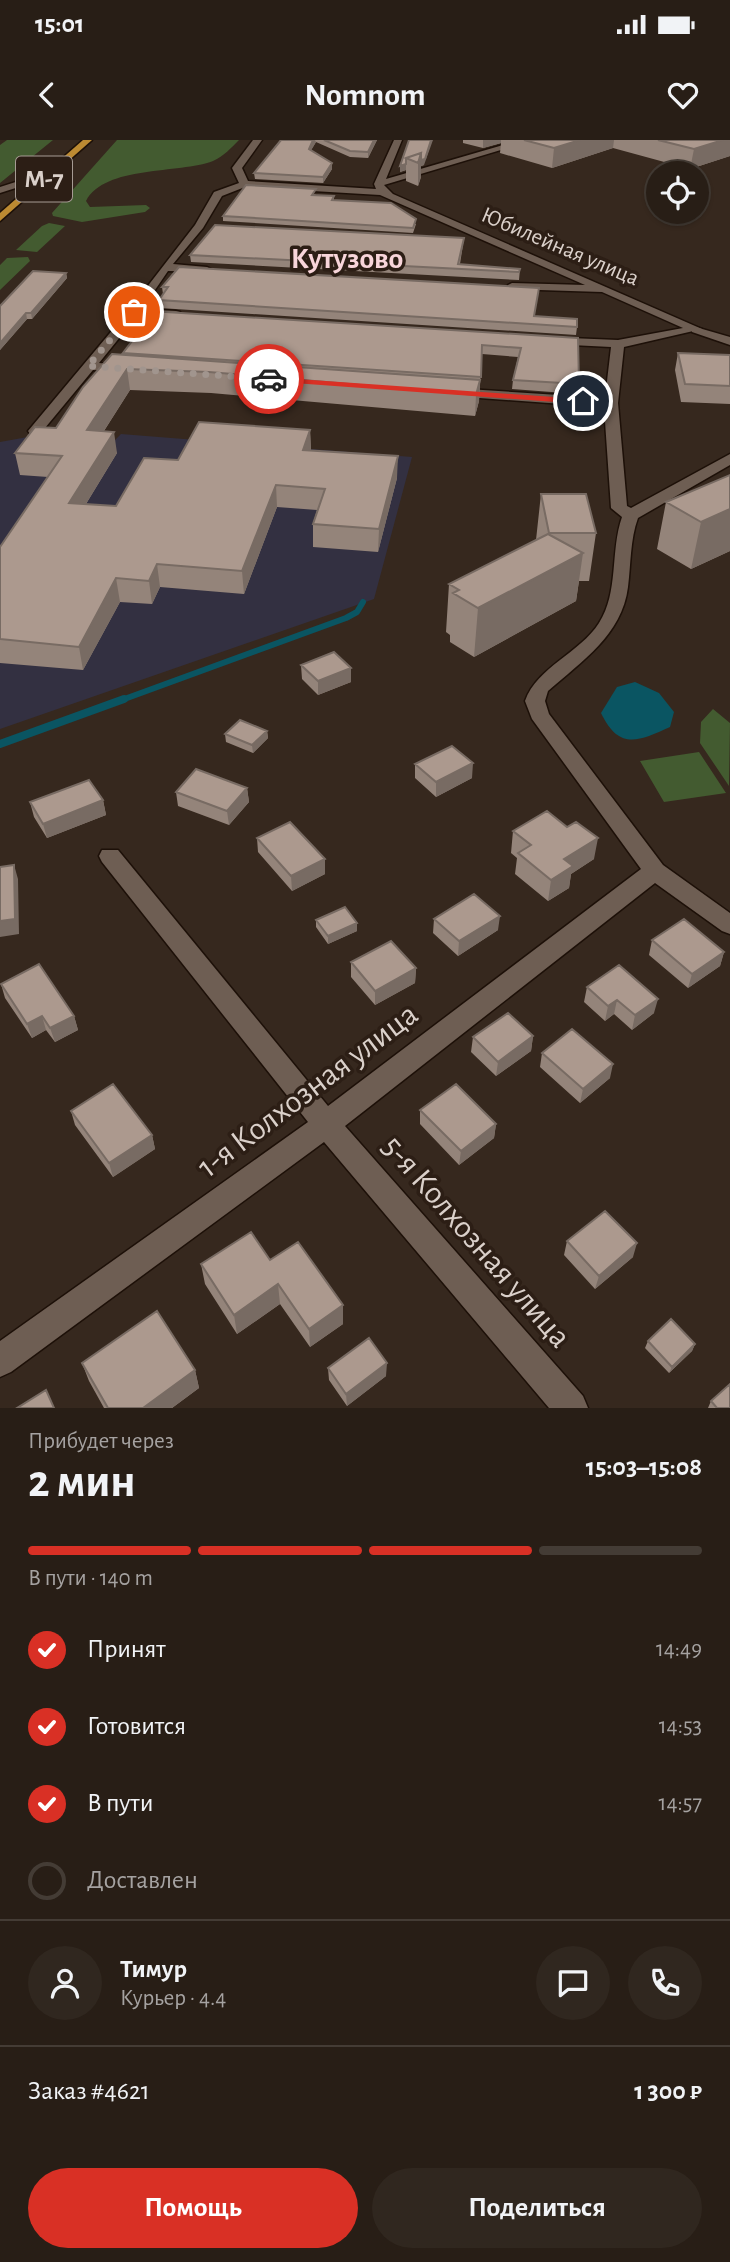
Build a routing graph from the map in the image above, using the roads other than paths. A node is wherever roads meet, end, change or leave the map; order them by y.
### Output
1 (73, 140) edge
2 (88, 140) edge
3 (258, 140) edge
4 (398, 140) edge
5 (530, 140) edge
6 (24, 182) junction
7 (244, 184) junction
8 (380, 188) junction
9 (0, 190) edge
10 (0, 203) edge
11 (0, 218) edge
12 (199, 226) junction
13 (213, 227) edge
14 (480, 235) junction
15 (456, 237) edge
16 (165, 267) junction
17 (221, 270) edge
18 (498, 286) edge
19 (604, 289) junction
20 (134, 312) junction
21 (189, 316) edge
22 (728, 324) edge
23 (696, 328) junction
24 (535, 339) edge
25 (730, 341) edge
26 (618, 344) junction
27 (88, 366) junction
28 (143, 370) edge
29 (432, 391) edge
30 (611, 403) junction
31 (35, 431) edge
32 (730, 459) edge
33 (631, 515) junction
34 (110, 856) dead end
35 (654, 871) junction
36 (730, 925) edge
37 (326, 1124) junction
38 (0, 1361) edge
39 (571, 1408) edge

1 - 6 highway, М-7
2 - 11 highway, М-7
3 - 7 street
4 - 8 street
5 - 8 street
6 - 9 street
6 - 10 highway, М-7
7 - 8 street
7 - 12 street
8 - 14 street, Юбилейная улица
12 - 13 street
12 - 16 street
14 - 15 street
14 - 19 street, Юбилейная улица
16 - 17 street
16 - 20 street
18 - 19 street
19 - 23 street, Юбилейная улица
20 - 21 street
20 - 27 street
22 - 23 street
23 - 25 street, Юбилейная улица
23 - 26 street
24 - 26 street
26 - 30 street
27 - 28 street
27 - 31 street
29 - 30 street
30 - 33 street
32 - 33 street
33 - 35 street
34 - 37 street, 5-я Колхозная улица
35 - 36 street
35 - 37 street, 1-я Колхозная улица
37 - 38 street, 1-я Колхозная улица
37 - 39 street, 5-я Колхозная улица

